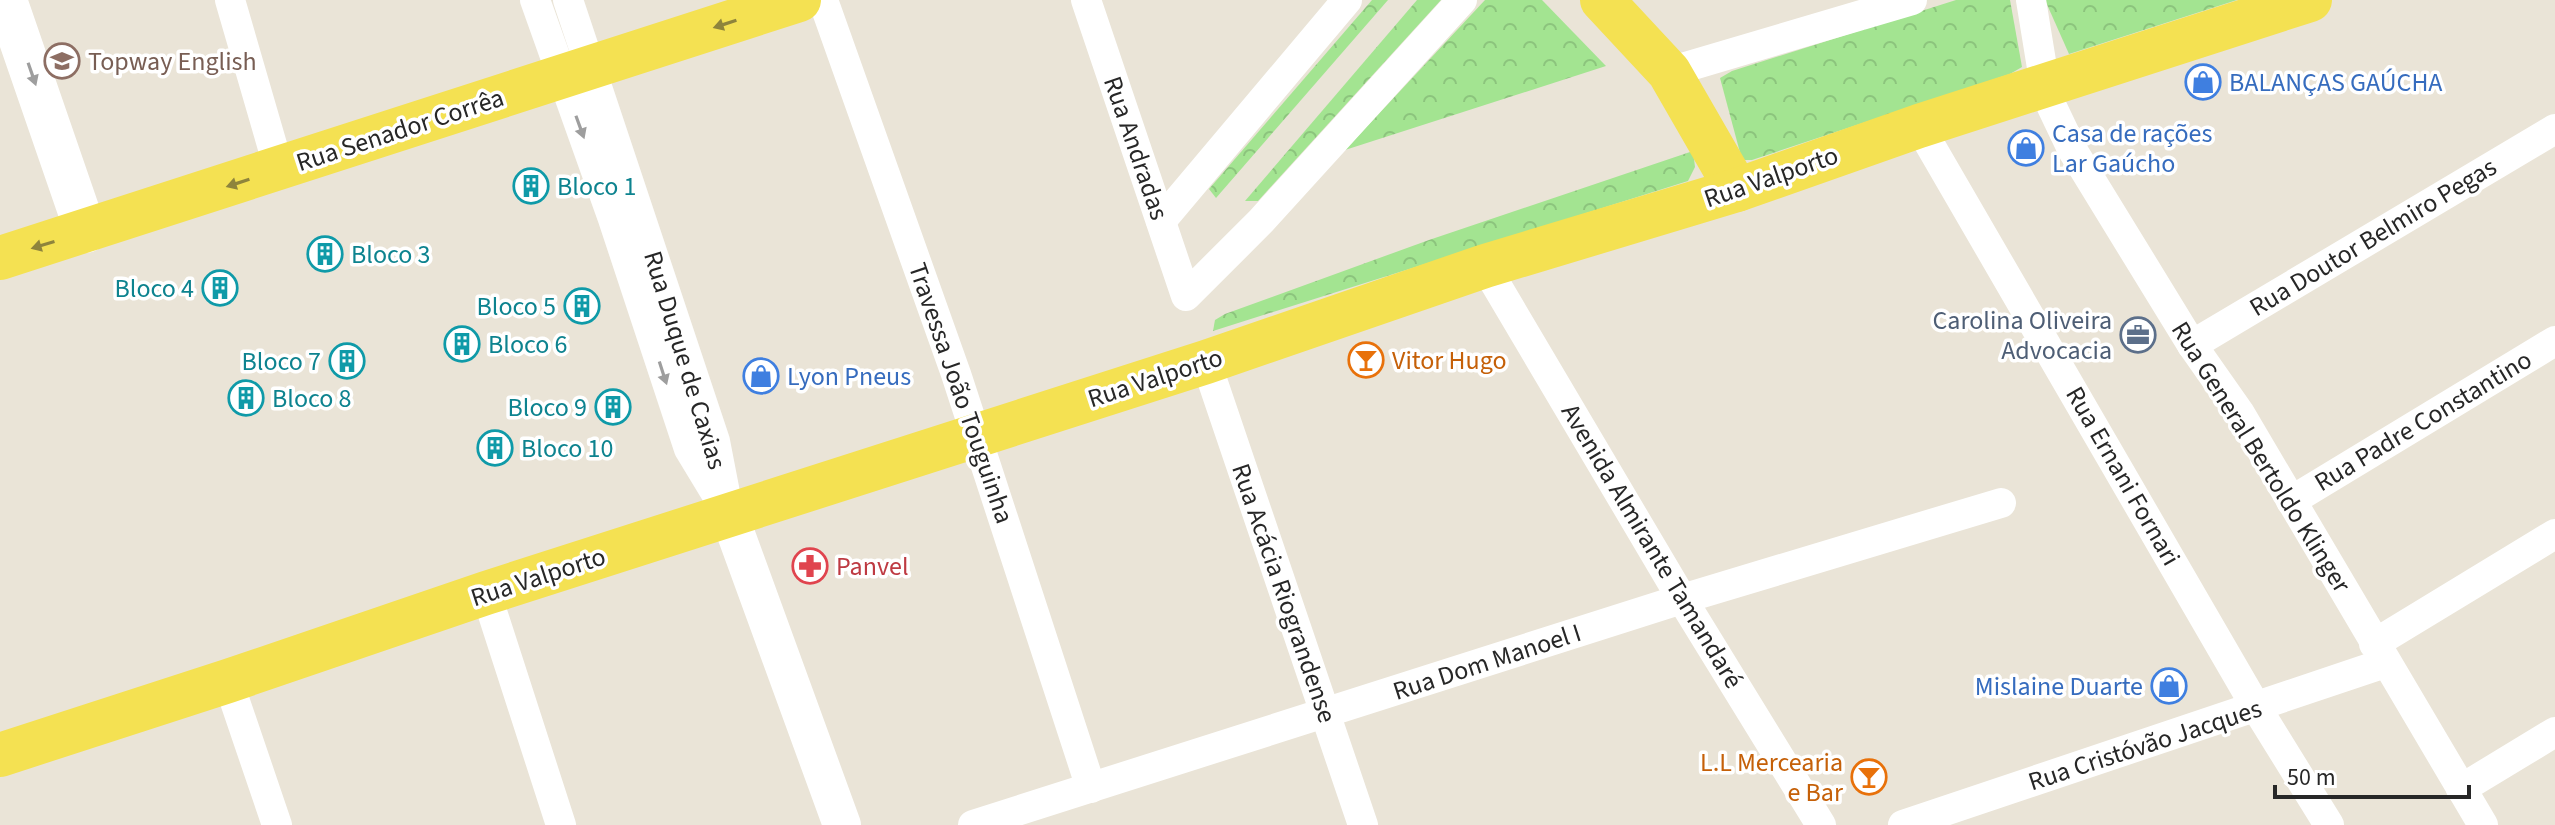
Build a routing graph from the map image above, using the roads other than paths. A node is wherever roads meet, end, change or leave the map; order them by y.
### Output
1 (6, 0) edge
2 (230, 0) edge
3 (535, 0) edge
4 (568, 0) edge
5 (799, 0) edge
6 (823, 0) edge
7 (1086, 0) edge
8 (1347, 0) edge
9 (1462, 0) edge
10 (1602, 0) edge
11 (1912, 0) edge
12 (2031, 0) edge
13 (2310, 0) edge
14 (1669, 72) junction
15 (577, 73) junction
16 (2045, 86) junction
17 (1919, 126) junction
18 (2555, 129) edge
19 (279, 169) junction
20 (1737, 190) junction
21 (1161, 221) junction
22 (86, 232) junction
23 (0, 258) edge
24 (1485, 266) junction
25 (2555, 341) edge
26 (2192, 345) junction
27 (1206, 362) junction
28 (977, 436) junction
29 (2291, 501) junction
30 (2001, 503) dead end
31 (729, 515) junction
32 (2555, 534) edge
33 (486, 593) junction
34 (1682, 599) junction
35 (2380, 653) junction
36 (228, 681) junction
37 (2256, 707) junction
38 (1325, 714) junction
39 (2555, 732) edge
40 (0, 755) edge
41 (1091, 788) junction
42 (2461, 789) junction
43 (277, 825) edge
44 (561, 825) edge
45 (842, 825) edge
46 (973, 825) edge
47 (1363, 825) edge
48 (1821, 825) edge
49 (1903, 825) edge
50 (2329, 825) edge
51 (2483, 825) edge

1 -> 22 main road
2 - 19 street
3 - 15 street, Rua Duque de Caxias
4 - 15 street, Rua Duque de Caxias
5 -> 15 main road, Rua Senador Corrêa
6 - 28 street, Travessa João Touguinha
7 - 21 street, Rua Andradas
8 - 21 street
9 - 21 street, Rua Andradas
10 - 14 main road
11 - 14 street
12 - 16 street, Rua General Bertoldo Klinger
13 - 16 main road, Rua Valporto
14 - 20 main road
15 - 19 main road, Rua Senador Corrêa
15 - 31 street, Rua Duque de Caxias
16 - 17 main road, Rua Valporto
16 - 26 street, Rua General Bertoldo Klinger
17 - 20 main road, Rua Valporto
17 - 37 street, Rua Ernani Fornari
18 - 26 street, Rua Doutor Belmiro Pegas
19 -> 22 main road, Rua Senador Corrêa
20 - 24 main road, Rua Valporto
22 -> 23 main road, Rua Senador Corrêa
24 - 27 main road, Rua Valporto
24 - 34 street, Avenida Almirante Tamandaré
25 - 29 street, Rua Padre Constantino
26 - 29 street, Rua General Bertoldo Klinger
27 - 28 main road, Rua Valporto
27 - 38 street, Rua Acácia Riograndense
28 - 31 main road, Rua Valporto
28 - 41 street, Travessa João Touguinha
29 - 35 street, Rua General Bertoldo Klinger
30 - 34 street, Rua Dom Manoel I
31 - 33 main road, Rua Valporto
31 - 45 street
32 - 35 street, Rua Cristóvão Jacques
33 - 36 main road, Rua Valporto
33 - 44 street
34 - 38 street, Rua Dom Manoel I
34 - 48 street, Avenida Almirante Tamandaré
35 - 37 street, Rua Cristóvão Jacques
35 - 42 street, Rua General Bertoldo Klinger
36 - 40 main road, Rua Valporto
36 - 43 street
37 - 49 street, Rua Cristóvão Jacques
37 - 50 street, Rua Ernani Fornari
38 - 41 street, Rua Dom Manoel I
38 - 47 street, Rua Acácia Riograndense
39 - 42 street
41 - 46 street, Rua Dom Manoel I
42 - 51 street, Rua General Bertoldo Klinger

